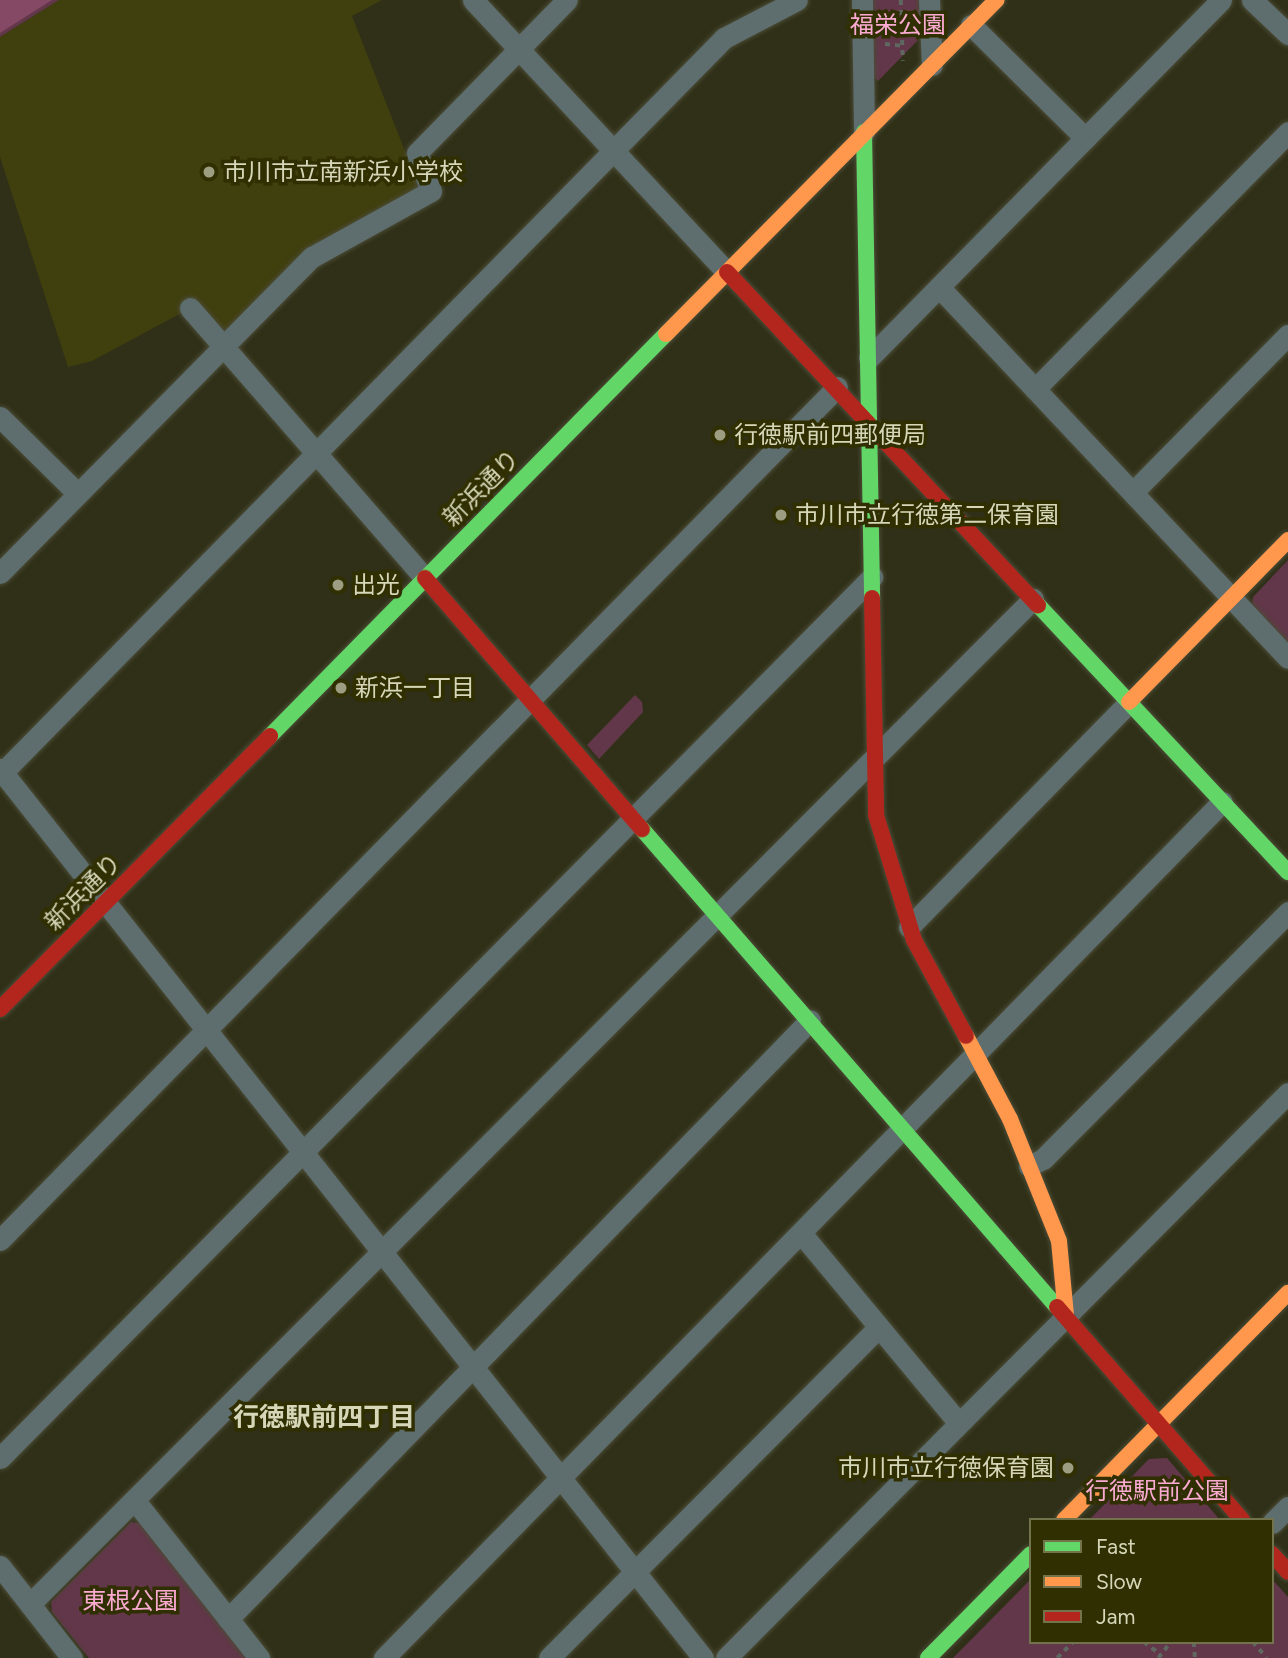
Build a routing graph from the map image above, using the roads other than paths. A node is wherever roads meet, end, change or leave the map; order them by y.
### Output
1 (472, 0) edge
2 (567, 0) edge
3 (797, 0) edge
4 (862, 0) edge
5 (929, 0) edge
6 (996, 0) edge
7 (1221, 0) edge
8 (1251, 0) edge
9 (971, 25) junction
10 (1288, 34) edge
11 (517, 50) junction
12 (932, 65) junction
13 (864, 132) junction
14 (1288, 132) edge
15 (1085, 138) junction
16 (612, 151) junction
17 (727, 272) junction
18 (939, 286) junction
19 (190, 308) dead end
20 (1288, 335) edge
21 (224, 345) junction
22 (869, 358) junction
23 (837, 387) junction
24 (1035, 388) junction
25 (0, 417) edge
26 (871, 424) junction
27 (316, 454) junction
28 (1133, 492) junction
29 (77, 493) junction
30 (1288, 540) edge
31 (0, 573) edge
32 (872, 577) junction
33 (425, 578) junction
34 (1232, 598) junction
35 (1032, 599) junction
36 (1288, 658) edge
37 (532, 700) junction
38 (1129, 702) junction
39 (874, 757) junction
40 (1, 772) edge
41 (1222, 802) junction
42 (633, 817) junction
43 (1288, 872) edge
44 (105, 902) junction
45 (1288, 912) edge
46 (717, 913) junction
47 (909, 927) junction
48 (0, 1009) edge
49 (810, 1020) junction
50 (206, 1030) junction
51 (978, 1054) junction
52 (1288, 1093) edge
53 (905, 1128) junction
54 (302, 1152) junction
55 (1029, 1166) junction
56 (802, 1234) junction
57 (0, 1240) edge
58 (382, 1253) junction
59 (1288, 1293) edge
60 (1066, 1315) junction
61 (878, 1327) junction
62 (473, 1368) junction
63 (958, 1422) junction
64 (1158, 1424) junction
65 (0, 1458) edge
66 (560, 1478) junction
67 (136, 1502) junction
68 (1288, 1507) edge
69 (1066, 1518) edge
70 (1240, 1518) edge
71 (1274, 1521) edge
72 (1029, 1556) edge
73 (1274, 1556) edge
74 (0, 1566) edge
75 (633, 1571) junction
76 (1288, 1572) edge
77 (30, 1604) junction
78 (228, 1619) junction
79 (72, 1658) edge
80 (259, 1658) edge
81 (384, 1658) edge
82 (548, 1658) edge
83 (702, 1658) edge
84 (726, 1658) edge
85 (928, 1658) edge

1 - 11 street
2 - 11 street
3 - 16 street
4 - 13 street
5 - 12 street
6 - 9 street, 新浜通り
7 - 15 street
8 - 10 street
9 - 12 street, 新浜通り
9 - 15 street
11 - 16 street
11 - 21 street
12 - 13 street, 新浜通り
13 - 17 street, 新浜通り
13 - 22 street
14 - 24 street
15 - 18 street
16 - 17 street
16 - 27 street
17 - 23 street
17 - 33 street, 新浜通り
18 - 22 street
18 - 24 street
19 - 21 street
20 - 28 street
21 - 27 street
21 - 29 street
22 - 26 street
23 - 26 street
23 - 37 street
24 - 28 street
25 - 29 street
26 - 32 street
26 - 35 street
27 - 33 street
27 - 40 street
28 - 34 street
29 - 31 street
30 - 34 street
32 - 39 street
32 - 42 street
33 - 37 street
33 - 44 street, 新浜通り
34 - 36 street
34 - 38 street
35 - 38 street
35 - 39 street
37 - 42 street
37 - 50 street
38 - 41 street
38 - 47 street
39 - 46 street
39 - 47 street
40 - 44 street
41 - 43 street
41 - 51 street
42 - 46 street
42 - 54 street
44 - 48 street, 新浜通り
44 - 50 street
45 - 55 street
46 - 49 street
46 - 58 street
47 - 51 street
49 - 53 street
49 - 62 street
50 - 54 street
50 - 57 street
51 - 53 street
51 - 55 street
52 - 60 street
53 - 56 street
53 - 60 street
54 - 58 street
54 - 65 street
55 - 60 street
56 - 61 street
56 - 66 street
58 - 62 street
58 - 67 street
59 - 64 street
60 - 63 street
60 - 64 street
61 - 63 street
61 - 75 street
62 - 66 street
62 - 78 street
63 - 84 street
64 - 69 street
64 - 70 street
66 - 75 street
66 - 81 street
67 - 77 street
67 - 78 street
68 - 71 street
72 - 85 street
73 - 76 street
74 - 77 street
75 - 82 street
75 - 83 street
77 - 79 street
78 - 80 street

